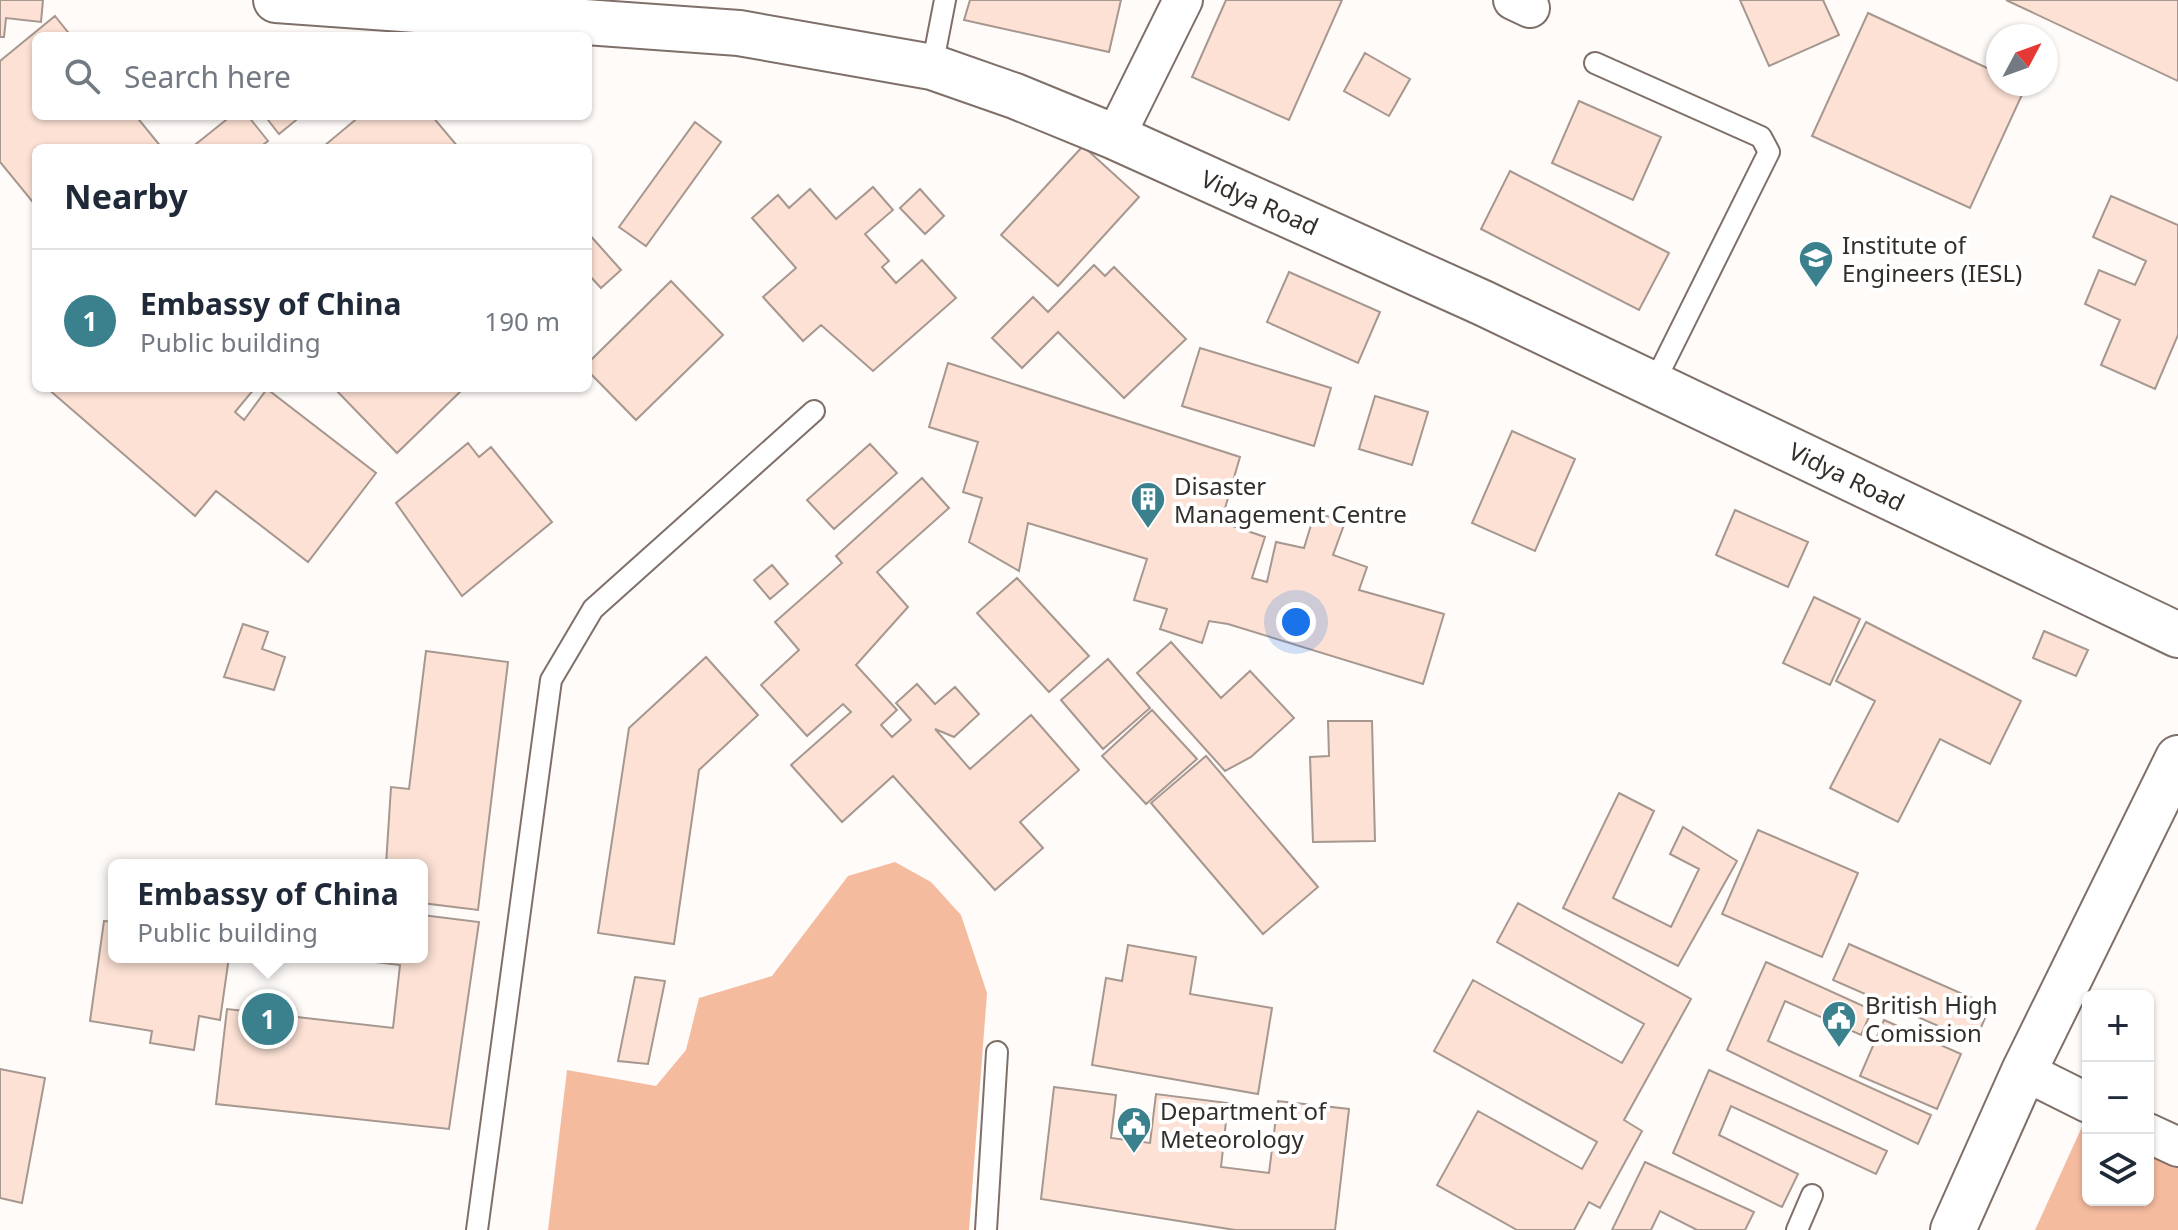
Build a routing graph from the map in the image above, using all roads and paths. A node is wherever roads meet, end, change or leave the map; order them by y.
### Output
1 (276, 0) edge
2 (945, 0) edge
3 (1183, 0) edge
4 (1595, 63) dead end
5 (932, 67) junction
6 (1115, 137) junction
7 (1654, 383) junction
8 (814, 411) dead end
9 (2178, 635) edge
10 (2178, 758) edge
11 (997, 1052) dead end
12 (2024, 1071) junction
13 (2082, 1100) edge
14 (2150, 1134) edge
15 (2178, 1147) edge
16 (1812, 1195) dead end
17 (477, 1230) edge
18 (986, 1230) edge
19 (1797, 1230) edge
20 (1953, 1230) edge

1 - 5 street, Vidya Road
2 - 5 lane
3 - 6 street
4 - 7 lane
5 - 6 street, Vidya Road
6 - 7 street, Vidya Road
7 - 9 street, Vidya Road
8 - 17 lane
10 - 12 street
11 - 18 lane
12 - 13 street
12 - 20 street
14 - 15 street
16 - 19 lane

